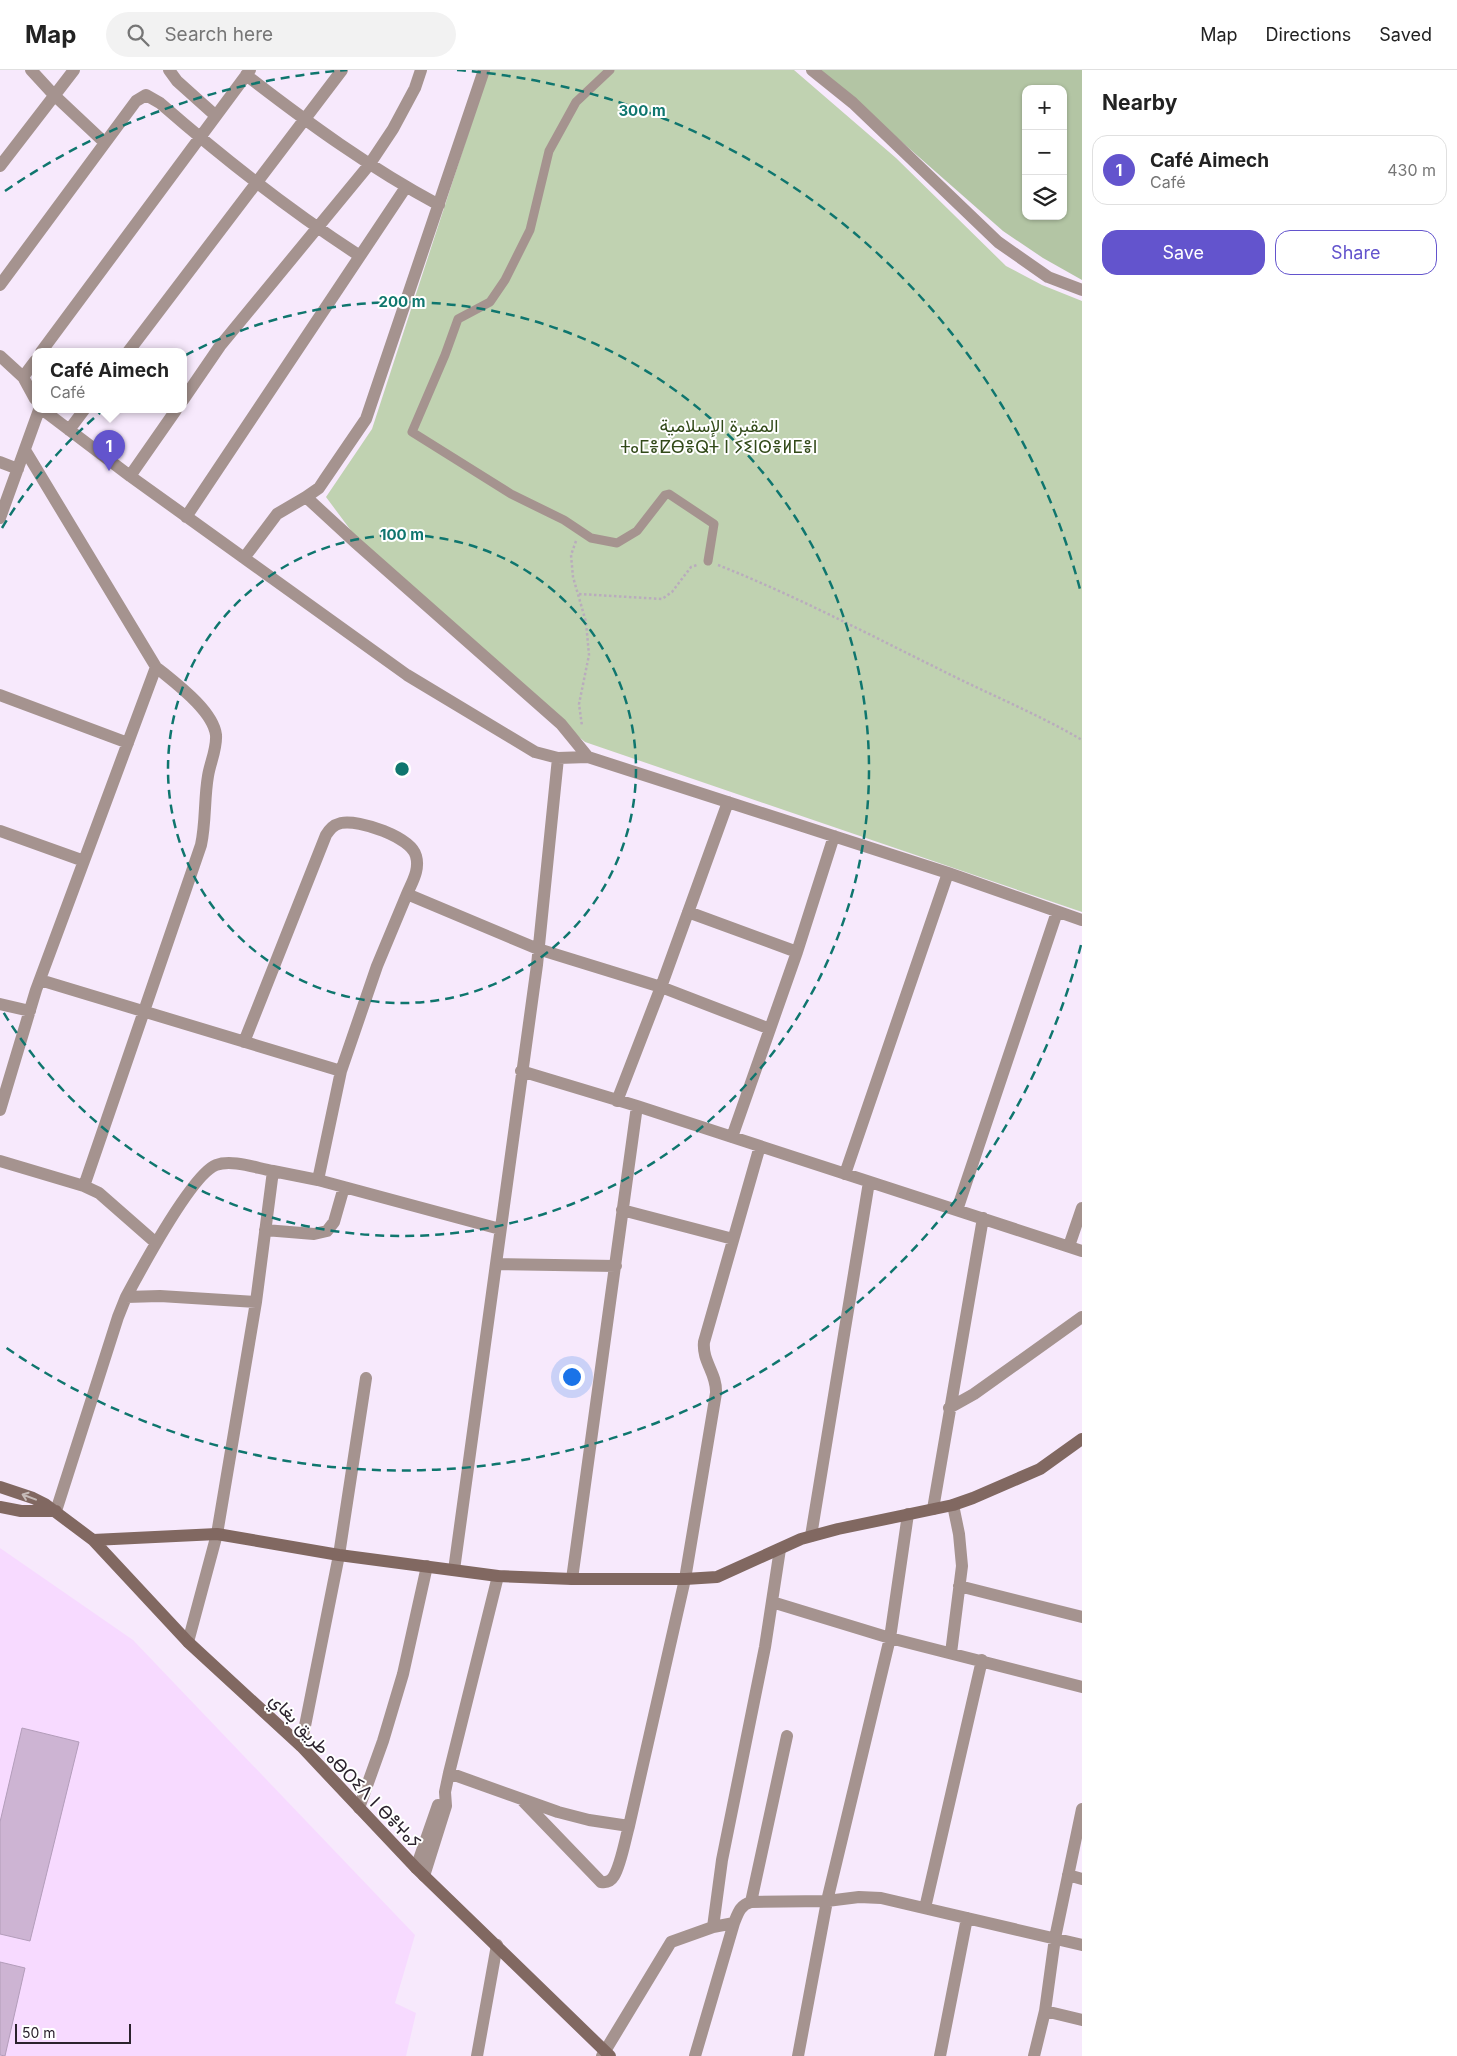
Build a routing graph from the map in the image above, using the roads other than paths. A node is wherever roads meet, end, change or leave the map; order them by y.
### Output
1 (31, 70) edge
2 (74, 70) edge
3 (170, 70) edge
4 (342, 70) edge
5 (421, 70) edge
6 (484, 70) edge
7 (610, 70) edge
8 (812, 70) edge
9 (248, 73) edge
10 (54, 96) junction
11 (216, 116) junction
12 (305, 121) junction
13 (200, 138) junction
14 (104, 142) junction
15 (368, 165) junction
16 (0, 166) edge
17 (257, 183) junction
18 (406, 187) junction
19 (439, 205) junction
20 (317, 228) junction
21 (360, 256) junction
22 (0, 285) edge
23 (1082, 290) edge
24 (45, 348) edge
25 (131, 348) edge
26 (0, 356) edge
27 (32, 365) edge
28 (23, 377) junction
29 (32, 394) edge
30 (187, 394) edge
31 (38, 413) edge
32 (47, 413) edge
33 (82, 413) edge
34 (174, 413) edge
35 (68, 430) junction
36 (24, 450) junction
37 (0, 462) edge
38 (18, 469) junction
39 (130, 476) junction
40 (306, 496) junction
41 (186, 516) junction
42 (0, 518) edge
43 (244, 558) junction
44 (708, 561) road end
45 (156, 667) junction
46 (0, 695) edge
47 (128, 742) junction
48 (588, 757) junction
49 (558, 758) junction
50 (728, 802) junction
51 (0, 831) edge
52 (834, 836) junction
53 (84, 861) junction
54 (948, 873) junction
55 (407, 894) junction
56 (688, 912) junction
57 (1057, 912) junction
58 (1082, 920) edge
59 (538, 948) junction
60 (797, 952) junction
61 (40, 980) junction
62 (661, 987) junction
63 (0, 1004) edge
64 (30, 1011) junction
65 (144, 1011) junction
66 (770, 1029) junction
67 (244, 1042) junction
68 (341, 1071) junction
69 (521, 1072) junction
70 (617, 1100) junction
71 (637, 1106) junction
72 (0, 1110) edge
73 (732, 1137) junction
74 (760, 1146) junction
75 (0, 1161) edge
76 (273, 1171) junction
77 (845, 1174) junction
78 (318, 1180) junction
79 (869, 1182) junction
80 (84, 1186) junction
81 (344, 1187) junction
82 (1082, 1208) edge
83 (622, 1210) junction
84 (958, 1210) junction
85 (983, 1218) junction
86 (500, 1229) junction
87 (265, 1230) junction
88 (734, 1239) junction
89 (156, 1244) junction
90 (1069, 1246) junction
91 (1082, 1251) edge
92 (496, 1264) junction
93 (616, 1266) junction
94 (126, 1297) junction
95 (256, 1302) junction
96 (1082, 1317) edge
97 (366, 1378) dead end
98 (950, 1408) junction
99 (1082, 1439) edge
100 (0, 1487) edge
101 (953, 1505) junction
102 (0, 1507) edge
103 (933, 1509) junction
104 (56, 1511) junction
105 (908, 1514) junction
106 (217, 1534) junction
107 (811, 1536) junction
108 (93, 1540) junction
109 (780, 1549) junction
110 (340, 1555) junction
111 (427, 1566) junction
112 (454, 1570) junction
113 (498, 1576) junction
114 (572, 1579) junction
115 (685, 1579) junction
116 (959, 1586) junction
117 (772, 1602) junction
118 (1082, 1617) edge
119 (890, 1638) junction
120 (188, 1642) junction
121 (951, 1653) junction
122 (982, 1660) junction
123 (1082, 1687) edge
124 (787, 1736) dead end
125 (301, 1746) junction
126 (449, 1773) junction
127 (521, 1799) junction
128 (359, 1808) junction
129 (1082, 1812) edge
130 (629, 1826) junction
131 (420, 1872) junction
132 (1068, 1875) junction
133 (1082, 1879) edge
134 (827, 1901) junction
135 (751, 1902) junction
136 (925, 1908) junction
137 (967, 1918) junction
138 (734, 1923) junction
139 (714, 1927) junction
140 (1055, 1938) junction
141 (497, 1945) junction
142 (1082, 1945) edge
143 (1045, 2011) junction
144 (1082, 2020) edge
145 (606, 2054) edge
146 (476, 2056) edge
147 (695, 2056) edge
148 (798, 2056) edge
149 (940, 2056) edge
150 (1034, 2056) edge

1 - 10 street
2 - 10 street
3 - 11 street
4 - 12 street
5 - 15 street
6 - 19 street
7 - 44 lane
8 - 23 street
9 - 11 street
9 - 12 street
10 - 14 street
10 - 16 street
11 - 13 street
12 - 15 street
12 - 17 street
13 - 14 street
13 - 17 street
13 - 24 street
14 - 22 street
15 - 18 street
15 - 20 street
17 - 20 street
17 - 25 street
18 - 19 street
18 - 21 street
19 - 40 street
20 - 21 street
20 - 30 street
21 - 41 street
26 - 28 street
27 - 28 street
28 - 29 street
31 - 36 street
32 - 35 street
33 - 35 street
34 - 39 street
35 - 39 street
36 - 38 street
36 - 45 street
37 - 38 street
38 - 42 street
39 - 41 street
40 - 43 street
40 - 48 street
41 - 43 street
43 - 49 street
45 - 47 street
45 - 65 street
46 - 47 street
47 - 53 street
48 - 49 street
48 - 50 street
49 - 59 street
50 - 52 street
50 - 56 street
51 - 53 street
52 - 54 street
52 - 60 street
53 - 61 street
54 - 57 street
54 - 77 street
55 - 59 street
55 - 67 street
55 - 68 street
56 - 60 street
56 - 62 street
57 - 58 street
57 - 84 street
59 - 62 street
59 - 69 street
60 - 66 street
61 - 64 street
61 - 65 street
62 - 66 street
62 - 70 street
63 - 64 street
64 - 72 street
65 - 67 street
65 - 80 street
66 - 73 street
67 - 68 street
68 - 78 street
69 - 70 street
69 - 86 street
70 - 71 street
71 - 73 street
71 - 83 street
73 - 74 street
74 - 77 street
74 - 88 street
75 - 80 street
76 - 78 street
76 - 87 street
76 - 89 street
77 - 79 street
78 - 81 street
79 - 84 street
79 - 107 street
80 - 89 street
81 - 86 street
81 - 87 street
82 - 90 street
83 - 88 street
83 - 93 street
84 - 85 street
85 - 90 street
85 - 98 street
86 - 92 street
87 - 95 street
88 - 115 street
89 - 94 street
90 - 91 street
92 - 93 street
92 - 112 street
93 - 114 street
94 - 95 street
94 - 104 street
95 - 106 street
96 - 98 street
97 - 110 street
98 - 103 street
99 - 101 street
104 -> 100 street, طريق بغاي ⴰⴱⵔⵉⴷ ⵏ ⴱⴻⵖⴰⵢ
101 - 103 street
101 - 116 street
102 - 104 street
103 - 105 street
104 - 108 street, طريق بغاي ⴰⴱⵔⵉⴷ ⵏ ⴱⴻⵖⴰⵢ
105 - 107 street
105 - 119 street
106 - 108 street
106 - 110 street
106 - 120 street
107 - 109 street
108 - 120 street, طريق بغاي ⴰⴱⵔⵉⴷ ⵏ ⴱⴻⵖⴰⵢ
109 - 115 street
109 - 117 street
110 - 111 street
110 - 125 street
111 - 112 street
111 - 128 street
112 - 113 street
113 - 114 street
113 - 126 street
114 - 115 street
115 - 130 street
116 - 118 street
116 - 121 street
117 - 119 street
117 - 139 street
119 - 121 street
119 - 134 street
120 - 125 street, طريق بغاي ⴰⴱⵔⵉⴷ ⵏ ⴱⴻⵖⴰⵢ
121 - 122 street
122 - 123 street
122 - 136 street
124 - 135 street
125 - 128 street, طريق بغاي ⴰⴱⵔⵉⴷ ⵏ ⴱⴻⵖⴰⵢ
126 - 127 street
126 - 131 street
127 - 130 street
127 - 130 street
128 - 131 street, طريق بغاي ⴰⴱⵔⵉⴷ ⵏ ⴱⴻⵖⴰⵢ
129 - 132 street
131 - 141 street, طريق بغاي ⴰⴱⵔⵉⴷ ⵏ ⴱⴻⵖⴰⵢ
132 - 133 street
132 - 140 street
134 - 135 street
134 - 136 street
134 - 148 street
135 - 138 street
136 - 137 street
137 - 140 street
137 - 149 street
138 - 139 street
138 - 147 street
139 - 145 street
140 - 142 street
140 - 143 street
141 - 145 street, طريق بغاي ⴰⴱⵔⵉⴷ ⵏ ⴱⴻⵖⴰⵢ
141 - 146 street
143 - 144 street
143 - 150 street

